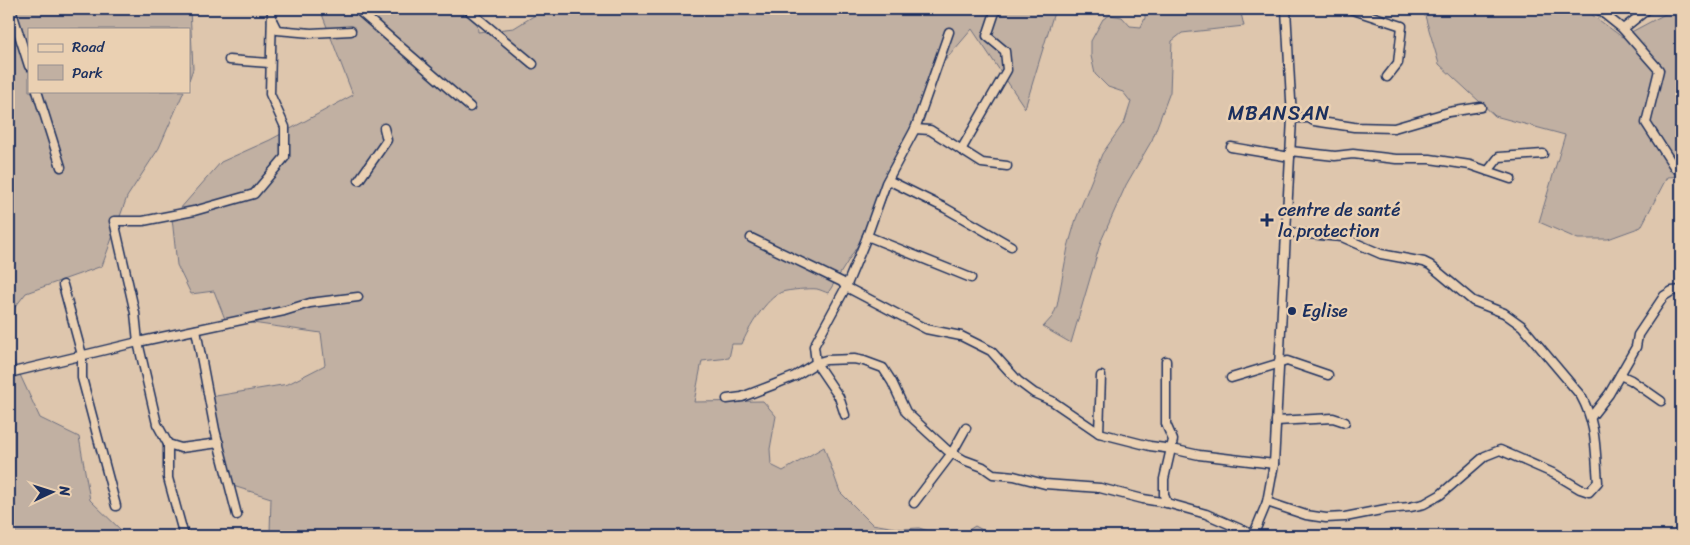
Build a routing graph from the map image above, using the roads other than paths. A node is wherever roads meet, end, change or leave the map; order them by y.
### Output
1 (11, 9) edge
2 (272, 9) edge
3 (467, 9) edge
4 (996, 9) edge
5 (1286, 9) edge
6 (1350, 9) edge
7 (1598, 9) edge
8 (1648, 9) edge
9 (356, 11) edge
10 (271, 19) junction
11 (1623, 29) junction
12 (351, 31) dead end
13 (949, 32) dead end
14 (229, 60) dead end
15 (28, 63) edge
16 (270, 63) junction
17 (533, 64) dead end
18 (1387, 77) dead end
19 (37, 92) edge
20 (470, 107) dead end
21 (1481, 107) dead end
22 (1292, 118) junction
23 (384, 128) dead end
24 (915, 129) junction
25 (1231, 147) dead end
26 (961, 150) junction
27 (1290, 154) junction
28 (1543, 154) dead end
29 (1007, 166) dead end
30 (60, 167) dead end
31 (1675, 168) dead end
32 (1488, 172) junction
33 (1511, 179) dead end
34 (359, 180) dead end
35 (888, 180) junction
36 (1286, 232) junction
37 (867, 236) junction
38 (751, 238) dead end
39 (1011, 246) dead end
40 (971, 278) dead end
41 (63, 285) dead end
42 (846, 287) junction
43 (1681, 290) edge
44 (358, 297) dead end
45 (196, 330) junction
46 (138, 342) junction
47 (82, 355) junction
48 (1166, 361) dead end
49 (816, 363) junction
50 (1279, 364) junction
51 (9, 373) edge
52 (1328, 375) dead end
53 (1620, 375) junction
54 (1102, 376) dead end
55 (1231, 378) dead end
56 (727, 399) dead end
57 (1661, 401) dead end
58 (845, 415) dead end
59 (1591, 417) junction
60 (1276, 420) junction
61 (1345, 422) dead end
62 (966, 428) dead end
63 (1099, 433) junction
64 (219, 443) junction
65 (168, 444) junction
66 (1172, 449) junction
67 (952, 453) junction
68 (1274, 464) junction
69 (1167, 502) junction
70 (1266, 502) junction
71 (914, 503) dead end
72 (116, 506) dead end
73 (236, 515) dead end
74 (184, 536) edge
75 (1253, 536) edge

1 - 15 street
2 - 10 street
3 - 17 street
4 - 26 street
5 - 22 street
6 - 18 street
7 - 11 street
8 - 11 street
9 - 20 street
10 - 12 street
10 - 16 street
11 - 31 street
13 - 24 street
14 - 16 street
16 - 46 street
19 - 30 street
21 - 22 street
22 - 27 street
23 - 34 street
24 - 26 street
24 - 35 street
25 - 27 street
26 - 29 street
27 - 32 street
27 - 36 street
28 - 32 street
32 - 33 street
35 - 37 street
35 - 39 street
36 - 50 street
36 - 59 street
37 - 40 street
37 - 42 street
38 - 42 street
41 - 47 street
42 - 49 street
42 - 63 street
43 - 53 street
44 - 45 street
45 - 46 street
45 - 64 street
46 - 47 street
46 - 65 street
47 - 51 street
47 - 72 street
48 - 66 street
49 - 56 street
49 - 58 street
49 - 67 street
50 - 52 street
50 - 55 street
50 - 60 street
53 - 57 street
53 - 59 street
54 - 63 street
59 - 70 street
60 - 61 street
60 - 68 street
62 - 67 street
63 - 66 street
64 - 65 street
64 - 73 street
65 - 74 street
66 - 68 street
66 - 69 street
67 - 69 street
67 - 71 street
68 - 70 street
69 - 75 street
70 - 75 street

